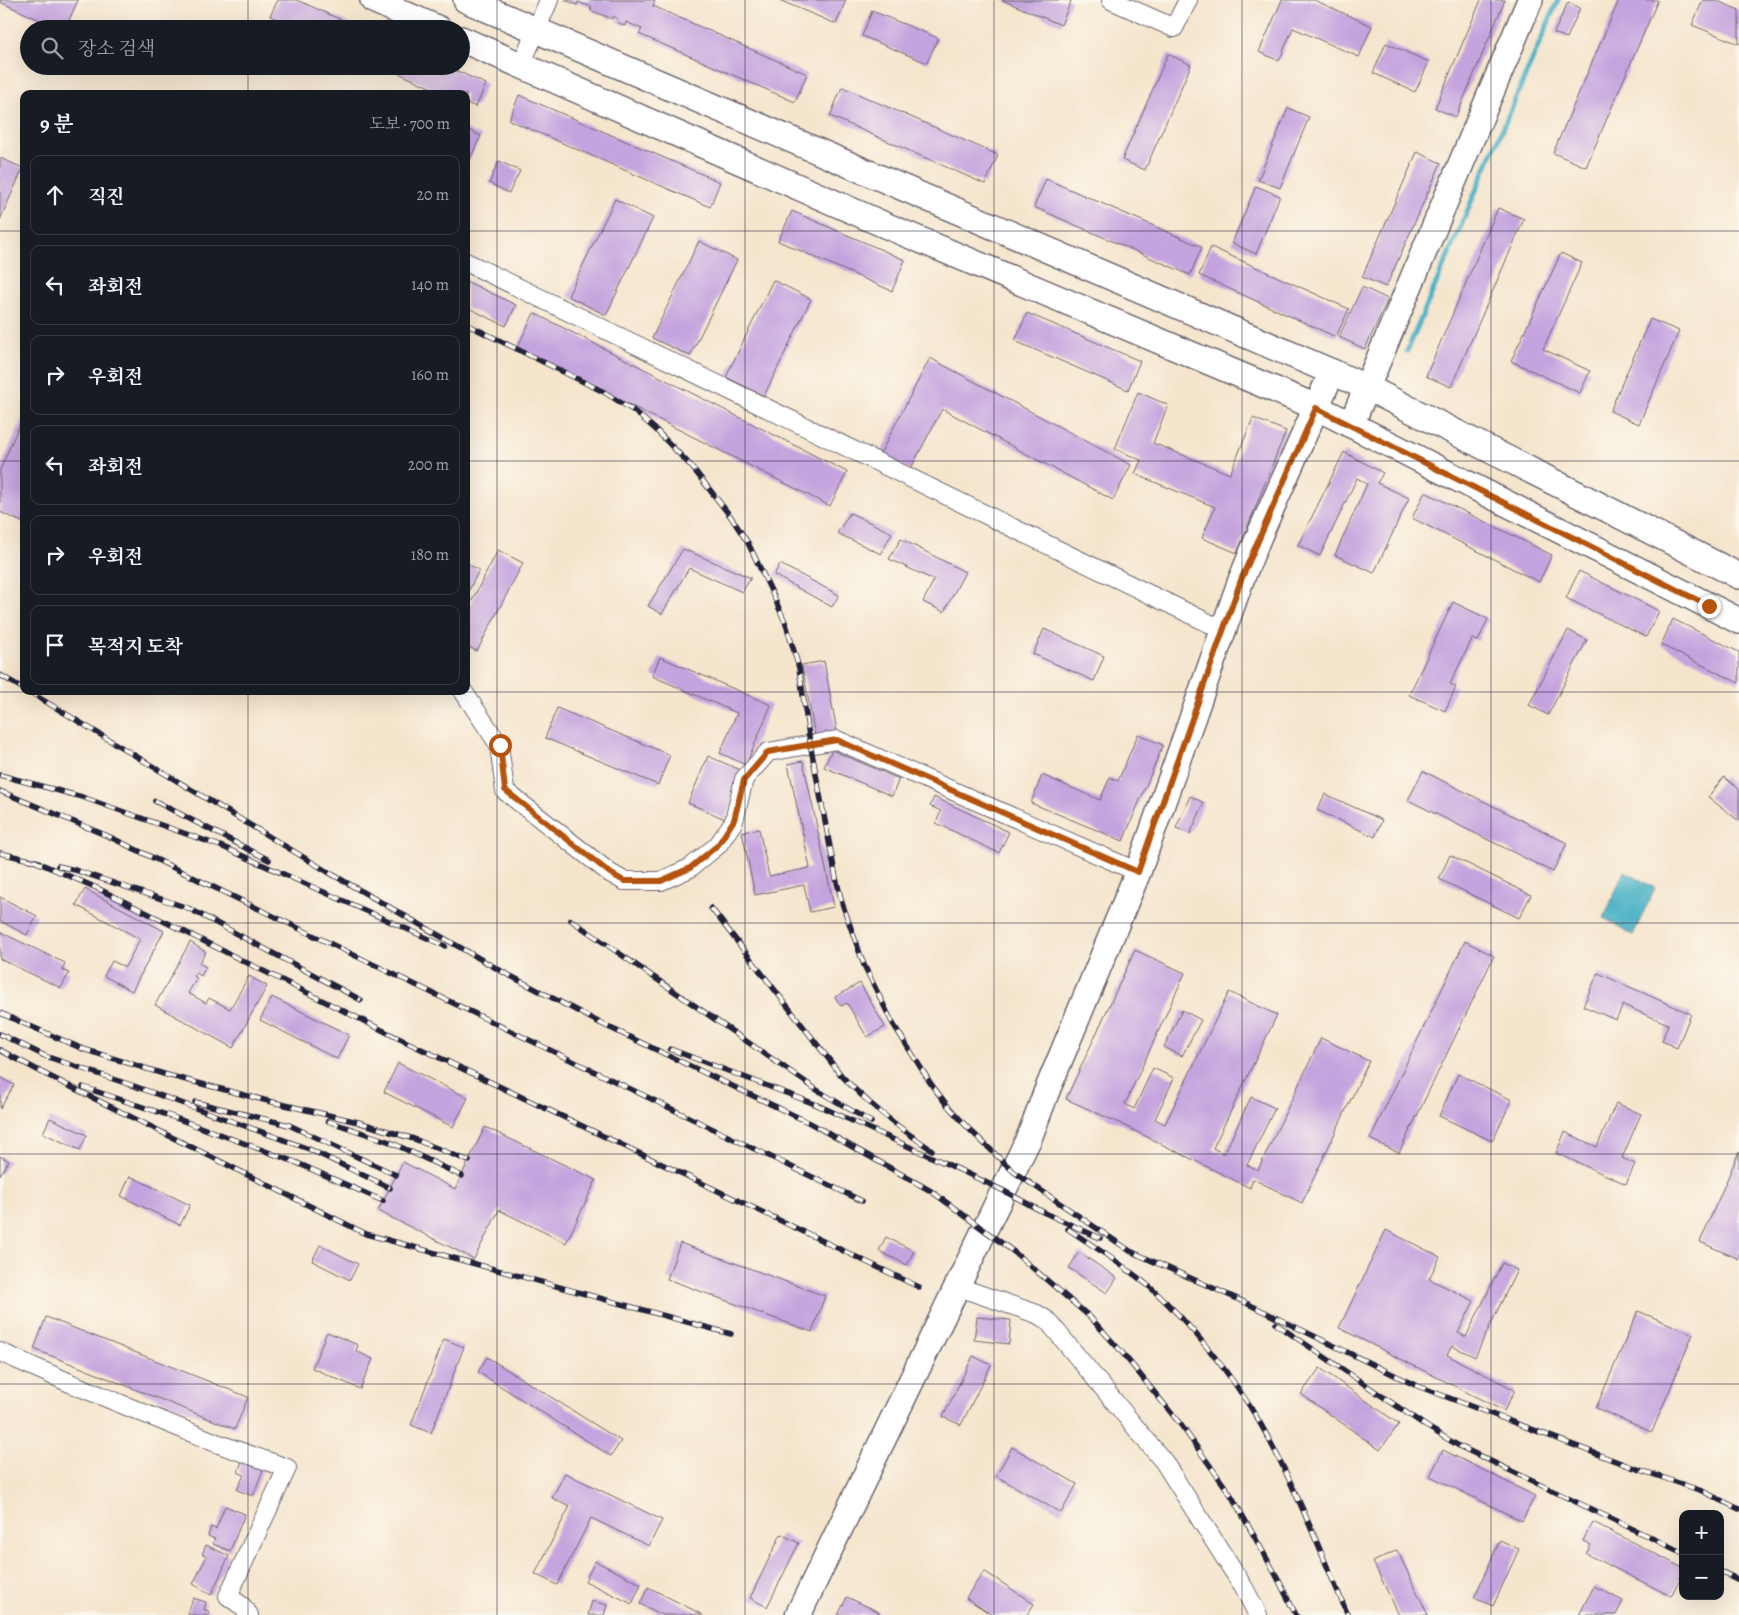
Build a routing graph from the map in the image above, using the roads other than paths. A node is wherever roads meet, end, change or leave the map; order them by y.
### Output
1 (373, 0) edge
2 (466, 0) edge
3 (549, 0) edge
4 (1112, 0) edge
5 (1188, 0) edge
6 (1530, 0) edge
7 (419, 20) edge
8 (536, 31) junction
9 (470, 43) edge
10 (521, 65) junction
11 (470, 264) edge
12 (1332, 372) junction
13 (1366, 387) junction
14 (1316, 408) junction
15 (1351, 425) junction
16 (1739, 576) edge
17 (1739, 621) edge
18 (1223, 630) junction
19 (467, 695) edge
20 (1138, 872) junction
21 (958, 1287) junction
22 (0, 1352) edge
23 (249, 1615) edge
24 (798, 1615) edge
25 (1258, 1615) edge

1 - 7 main road
2 - 8 main road
3 - 8 street
4 - 5 street
6 - 13 main road
8 - 10 street
8 - 12 main road
9 - 10 main road
10 - 14 main road
11 - 18 street
12 - 13 main road
12 - 14 main road
13 - 15 main road
13 - 16 main road
14 - 15 main road
14 - 18 main road
15 - 17 main road
18 - 20 main road
19 - 20 street
20 - 21 main road
21 - 24 main road
21 - 25 street
22 - 23 street

